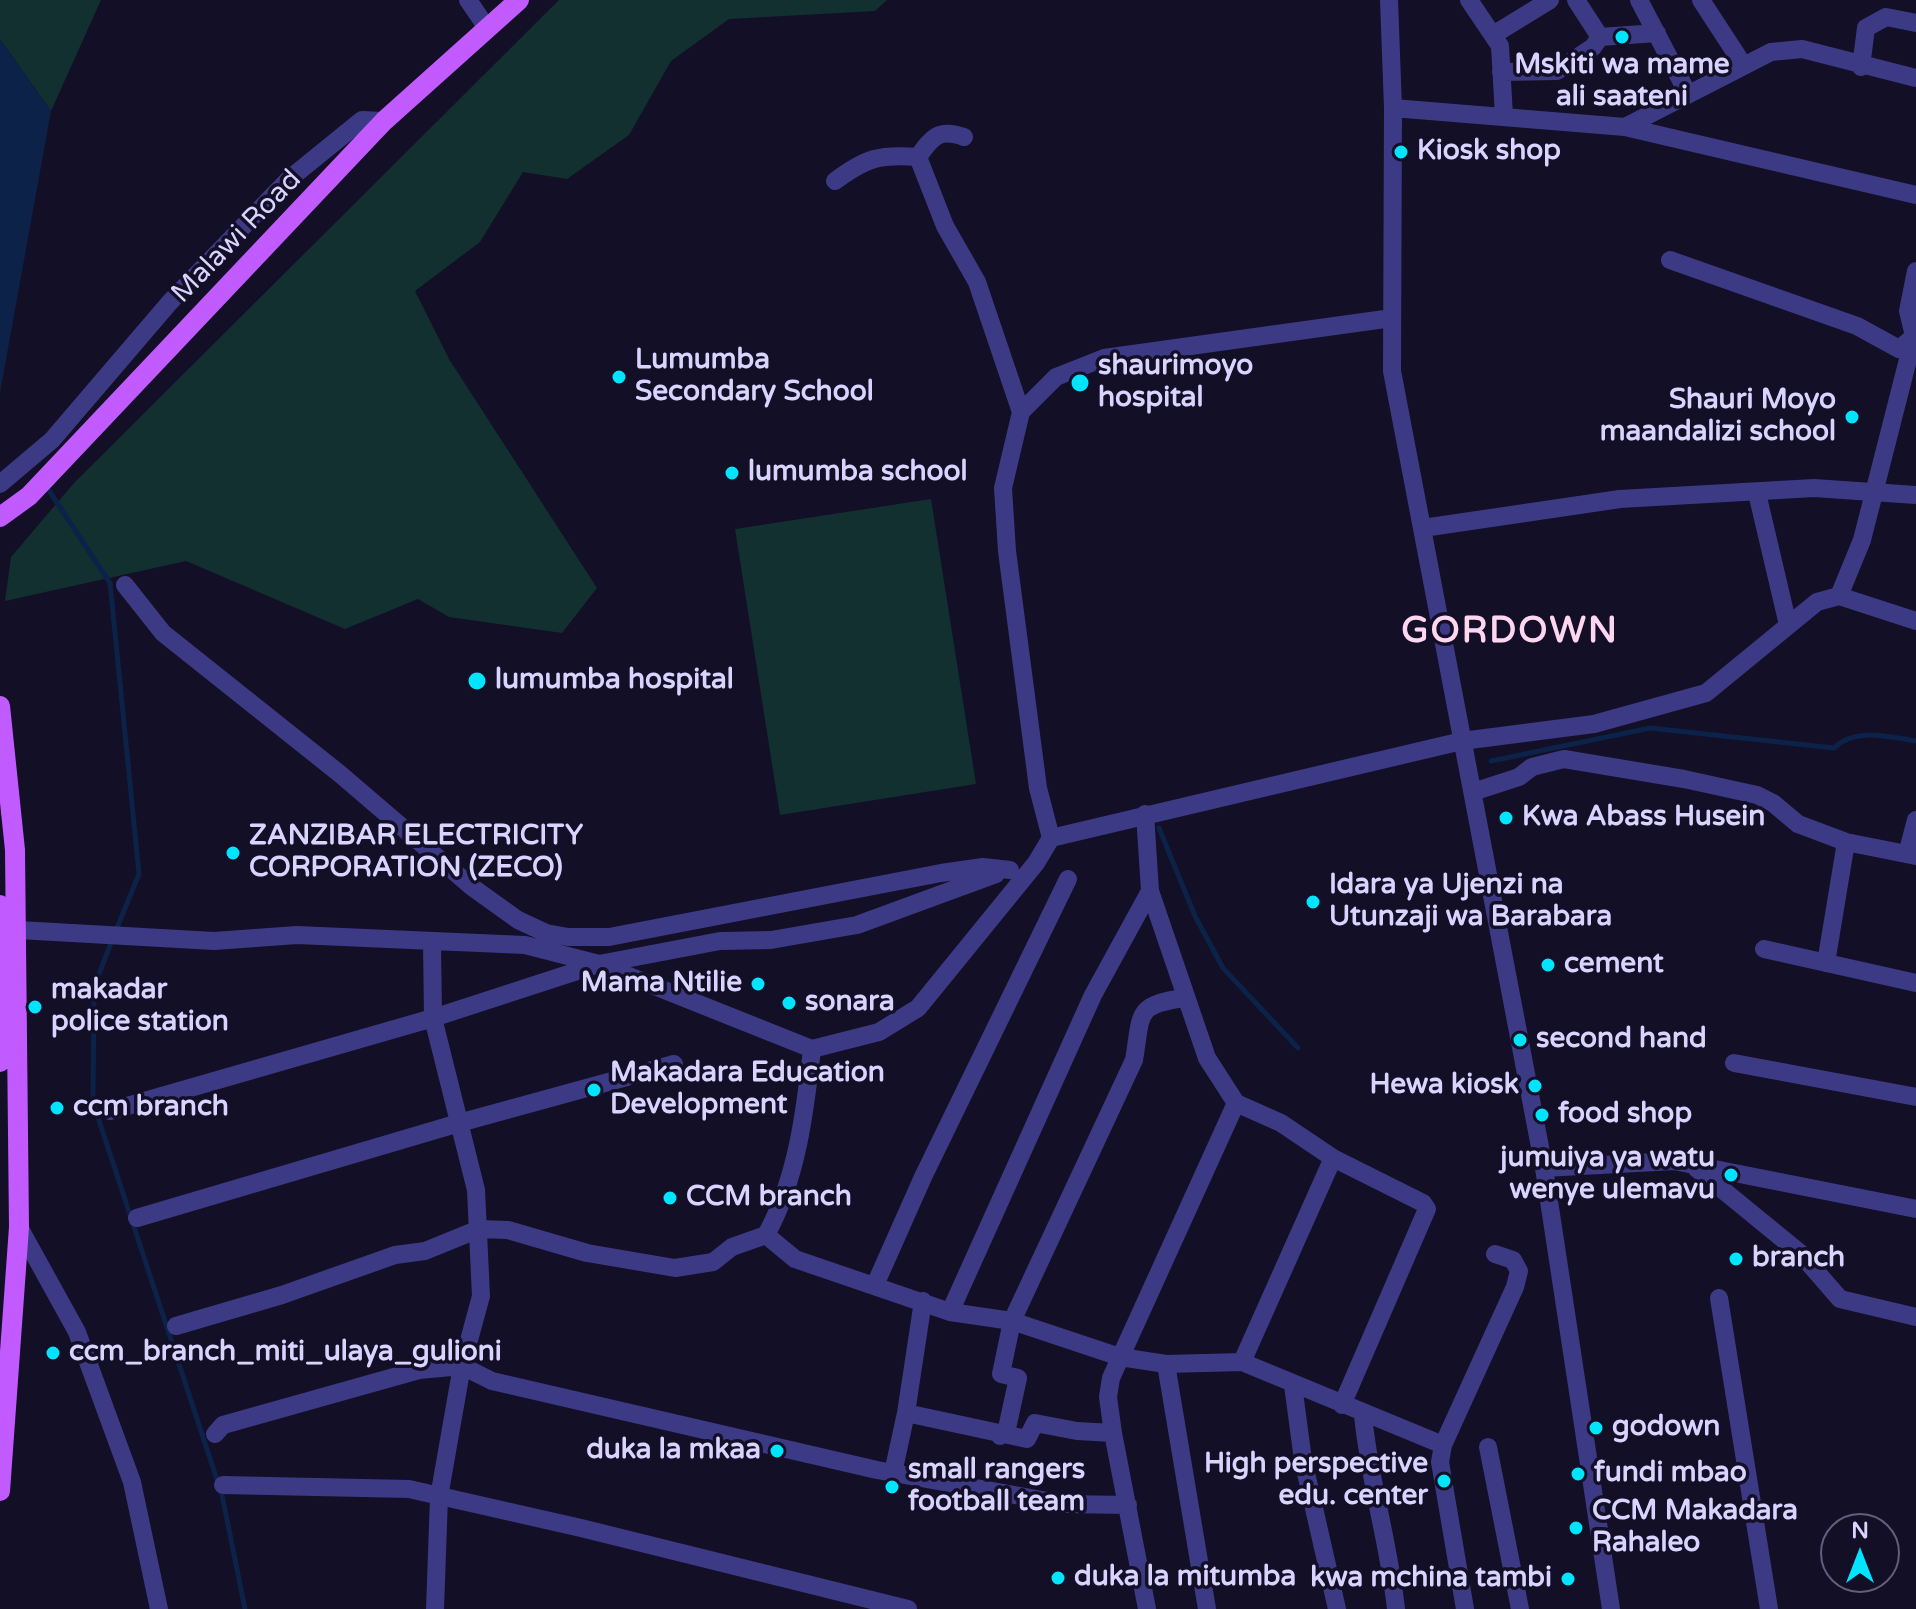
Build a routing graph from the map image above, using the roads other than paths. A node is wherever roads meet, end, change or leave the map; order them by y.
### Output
1 (468, 0) edge
2 (519, 0) edge
3 (1389, 0) edge
4 (1469, 0) edge
5 (1550, 0) edge
6 (1639, 0) edge
7 (1701, 0) edge
8 (1584, 4) edge
9 (1916, 23) edge
10 (487, 28) junction
11 (1657, 33) junction
12 (1493, 35) junction
13 (1600, 37) junction
14 (1744, 66) junction
15 (1861, 67) junction
16 (1501, 72) junction
17 (1916, 78) edge
18 (1688, 94) junction
19 (1393, 108) junction
20 (1504, 116) junction
21 (384, 121) junction
22 (1625, 127) junction
23 (964, 137) dead end
24 (918, 157) junction
25 (835, 181) dead end
26 (1916, 195) edge
27 (1670, 260) dead end
28 (1916, 271) edge
29 (1392, 318) junction
30 (1915, 336) edge
31 (1021, 412) junction
32 (0, 484) edge
33 (1875, 492) junction
34 (1757, 493) junction
35 (1916, 495) edge
36 (0, 517) edge
37 (1423, 528) junction
38 (125, 585) dead end
39 (1839, 596) junction
40 (1916, 621) edge
41 (1788, 625) junction
42 (0, 706) edge
43 (1464, 748) junction
44 (1471, 785) junction
45 (6, 805) edge
46 (1916, 820) edge
47 (1146, 826) junction
48 (1051, 838) junction
49 (1846, 842) junction
50 (1912, 855) edge
51 (1036, 863) junction
52 (1010, 870) junction
53 (1068, 879) dead end
54 (1150, 891) junction
55 (0, 905) edge
56 (10, 929) edge
57 (1128, 929) junction
58 (1162, 929) junction
59 (432, 942) junction
60 (1764, 949) dead end
61 (1826, 963) junction
62 (599, 964) junction
63 (1916, 983) edge
64 (1184, 998) junction
65 (433, 1018) junction
66 (812, 1049) junction
67 (0, 1062) edge
68 (1734, 1063) dead end
69 (674, 1064) dead end
70 (1916, 1097) edge
71 (1236, 1103) junction
72 (110, 1111) dead end
73 (459, 1123) junction
74 (1333, 1158) junction
75 (1694, 1166) junction
76 (1544, 1168) junction
77 (1916, 1209) edge
78 (137, 1218) dead end
79 (10, 1227) edge
80 (479, 1229) junction
81 (766, 1235) junction
82 (1495, 1254) dead end
83 (875, 1285) junction
84 (1719, 1298) dead end
85 (923, 1301) junction
86 (950, 1312) junction
87 (1916, 1317) edge
88 (1012, 1321) junction
89 (176, 1326) dead end
90 (1120, 1357) junction
91 (1242, 1362) junction
92 (1166, 1364) junction
93 (462, 1366) junction
94 (1293, 1385) junction
95 (1342, 1405) junction
96 (906, 1413) junction
97 (1363, 1415) junction
98 (1113, 1433) junction
99 (215, 1434) dead end
100 (1000, 1436) junction
101 (1443, 1445) junction
102 (1488, 1447) dead end
103 (893, 1473) junction
104 (223, 1485) dead end
105 (0, 1491) edge
106 (439, 1497) junction
107 (1128, 1505) junction
108 (159, 1609) edge
109 (435, 1609) edge
110 (908, 1609) edge
111 (1147, 1609) edge
112 (1207, 1609) edge
113 (1337, 1609) edge
114 (1396, 1609) edge
115 (1465, 1609) edge
116 (1520, 1609) edge
117 (1611, 1609) edge
118 (1769, 1609) edge

1 - 10 street
2 - 10 main road, Malawi Road
3 - 19 street
4 - 12 street
5 - 12 street
6 - 11 street
7 - 14 street
8 - 13 street
9 - 15 street
10 - 21 main road, Malawi Road
11 - 13 street
11 - 18 street
12 - 16 street
13 - 16 street
14 - 15 street
14 - 18 street
15 - 17 street
16 - 20 street
18 - 22 street
19 - 20 street
19 - 29 street
20 - 22 street
21 - 32 street
21 - 36 main road, Malawi Road
22 - 26 street
23 - 24 street
24 - 25 street
24 - 31 street
27 - 30 street
28 - 30 street
29 - 31 street
29 - 37 street
30 - 33 street
31 - 48 street
33 - 34 street
33 - 35 street
33 - 39 street
34 - 37 street
34 - 41 street
37 - 43 street
38 - 52 street
39 - 40 street
39 - 41 street
41 - 43 street
42 - 45 main road
43 - 44 street
43 - 47 street
44 - 49 street
44 - 76 street
45 - 56 main road
46 - 50 street
47 - 48 street
47 - 54 street
48 - 51 street
49 - 50 street
49 - 61 street
51 - 52 street
51 - 66 street
52 - 62 street
53 - 83 street
54 - 57 street
54 - 58 street
55 - 56 main road
56 - 59 street
56 - 67 main road
56 - 79 main road
57 - 58 street
57 - 86 street
58 - 64 street
59 - 62 street
59 - 65 street
60 - 61 street
61 - 63 street
62 - 65 street
62 - 66 street
64 - 71 street
64 - 88 street
65 - 72 street
65 - 73 street
66 - 81 street
68 - 70 street
69 - 73 street
71 - 74 street
71 - 90 street
73 - 78 street
73 - 80 street
74 - 91 street
74 - 95 street
75 - 76 street
75 - 77 street
75 - 87 street
76 - 117 street
79 - 105 main road
79 - 108 street
80 - 81 street
80 - 89 street
80 - 93 street
81 - 83 street
82 - 101 street
83 - 85 street
84 - 118 street
85 - 86 street
85 - 96 street
86 - 88 street
88 - 90 street
88 - 100 street
90 - 92 street
90 - 98 street
91 - 92 street
91 - 94 street
92 - 112 street
93 - 99 street
93 - 103 street
93 - 106 street
94 - 95 street
94 - 113 street
95 - 97 street
96 - 100 street
96 - 103 street
97 - 101 street
97 - 114 street
98 - 100 street
98 - 107 street
101 - 115 street
102 - 116 street
103 - 107 street
104 - 106 street
106 - 109 street
106 - 110 street
107 - 111 street

